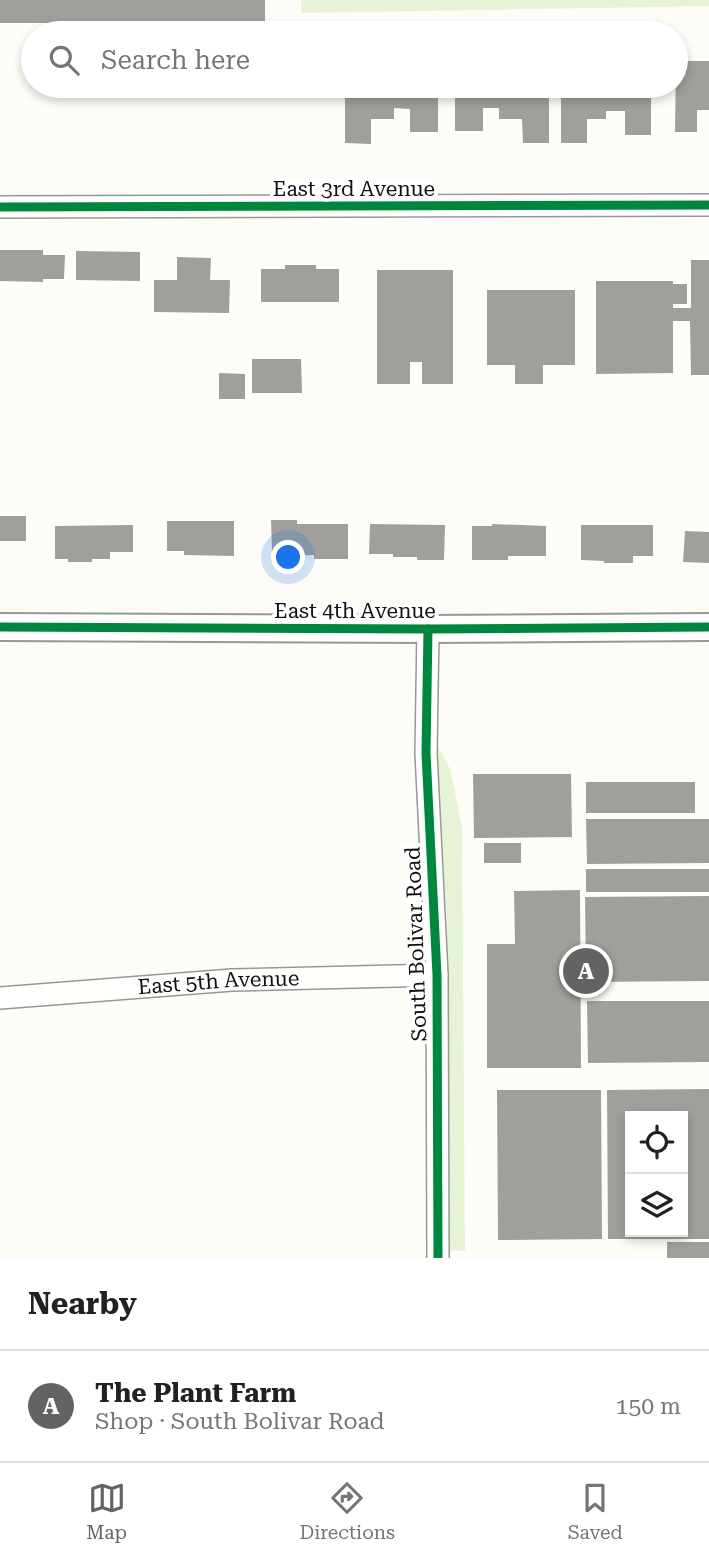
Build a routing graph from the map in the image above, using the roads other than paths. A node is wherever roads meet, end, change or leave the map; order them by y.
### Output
1 (709, 205) edge
2 (0, 207) edge
3 (0, 627) edge
4 (709, 627) edge
5 (428, 629) junction
6 (437, 975) junction
7 (0, 998) edge
8 (438, 1258) edge

1 - 2 street, East 3rd Avenue
3 - 5 street, East 4th Avenue
4 - 5 street, East 4th Avenue
5 - 6 street, South Bolivar Road
6 - 7 street, East 5th Avenue
6 - 8 street, South Bolivar Road

